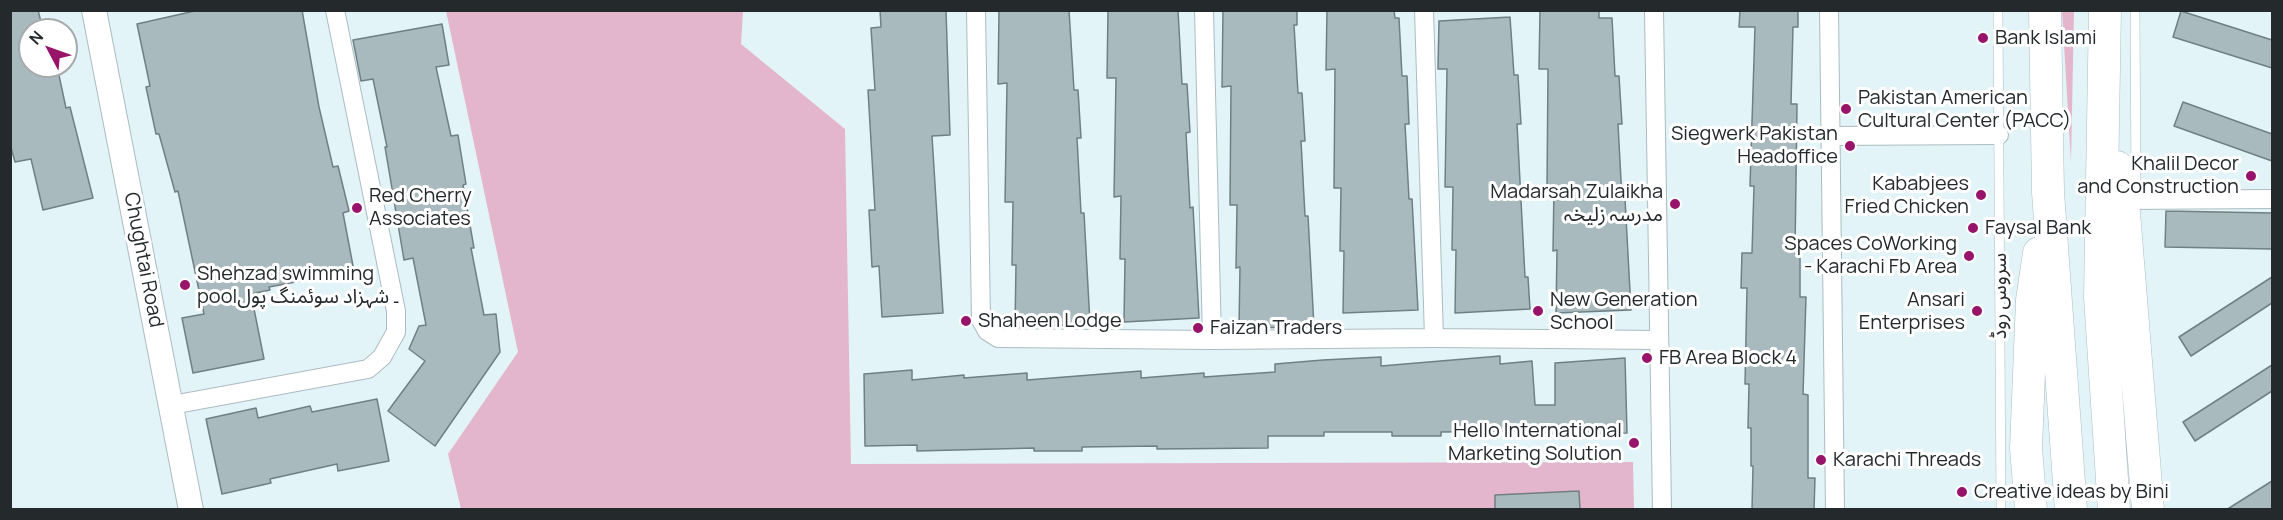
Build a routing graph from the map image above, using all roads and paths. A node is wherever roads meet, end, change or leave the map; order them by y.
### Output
1 (94, 10) edge
2 (335, 10) edge
3 (976, 10) edge
4 (1204, 10) edge
5 (1424, 10) edge
6 (1654, 10) edge
7 (1829, 10) edge
8 (1998, 10) edge
9 (2045, 10) edge
10 (2105, 10) edge
11 (2135, 10) edge
12 (2105, 92) junction
13 (1999, 135) junction
14 (1830, 136) junction
15 (2048, 192) junction
16 (2272, 199) edge
17 (2130, 200) junction
18 (1434, 338) junction
19 (1212, 340) junction
20 (1658, 340) junction
21 (172, 405) junction
22 (191, 510) edge
23 (1662, 510) edge
24 (1835, 510) edge
25 (2001, 510) edge
26 (2031, 510) edge
27 (2071, 510) edge
28 (2114, 510) edge
29 (2148, 510) edge

1 - 21 street, Chughtai Road
2 - 21 street
3 - 19 street
4 - 19 street
5 - 18 street
6 - 20 street
7 - 14 street
8 - 13 lane, سروس روڈ
9 - 15 highway
10 - 12 highway
11 - 17 lane
12 - 17 highway
12 - 28 highway
13 - 14 street
13 - 25 lane, سروس روڈ
14 - 24 street
15 - 26 highway
15 - 27 highway
16 - 17 street
17 - 29 highway
18 - 19 street
18 - 20 street
20 - 23 street
21 - 22 street, Chughtai Road

